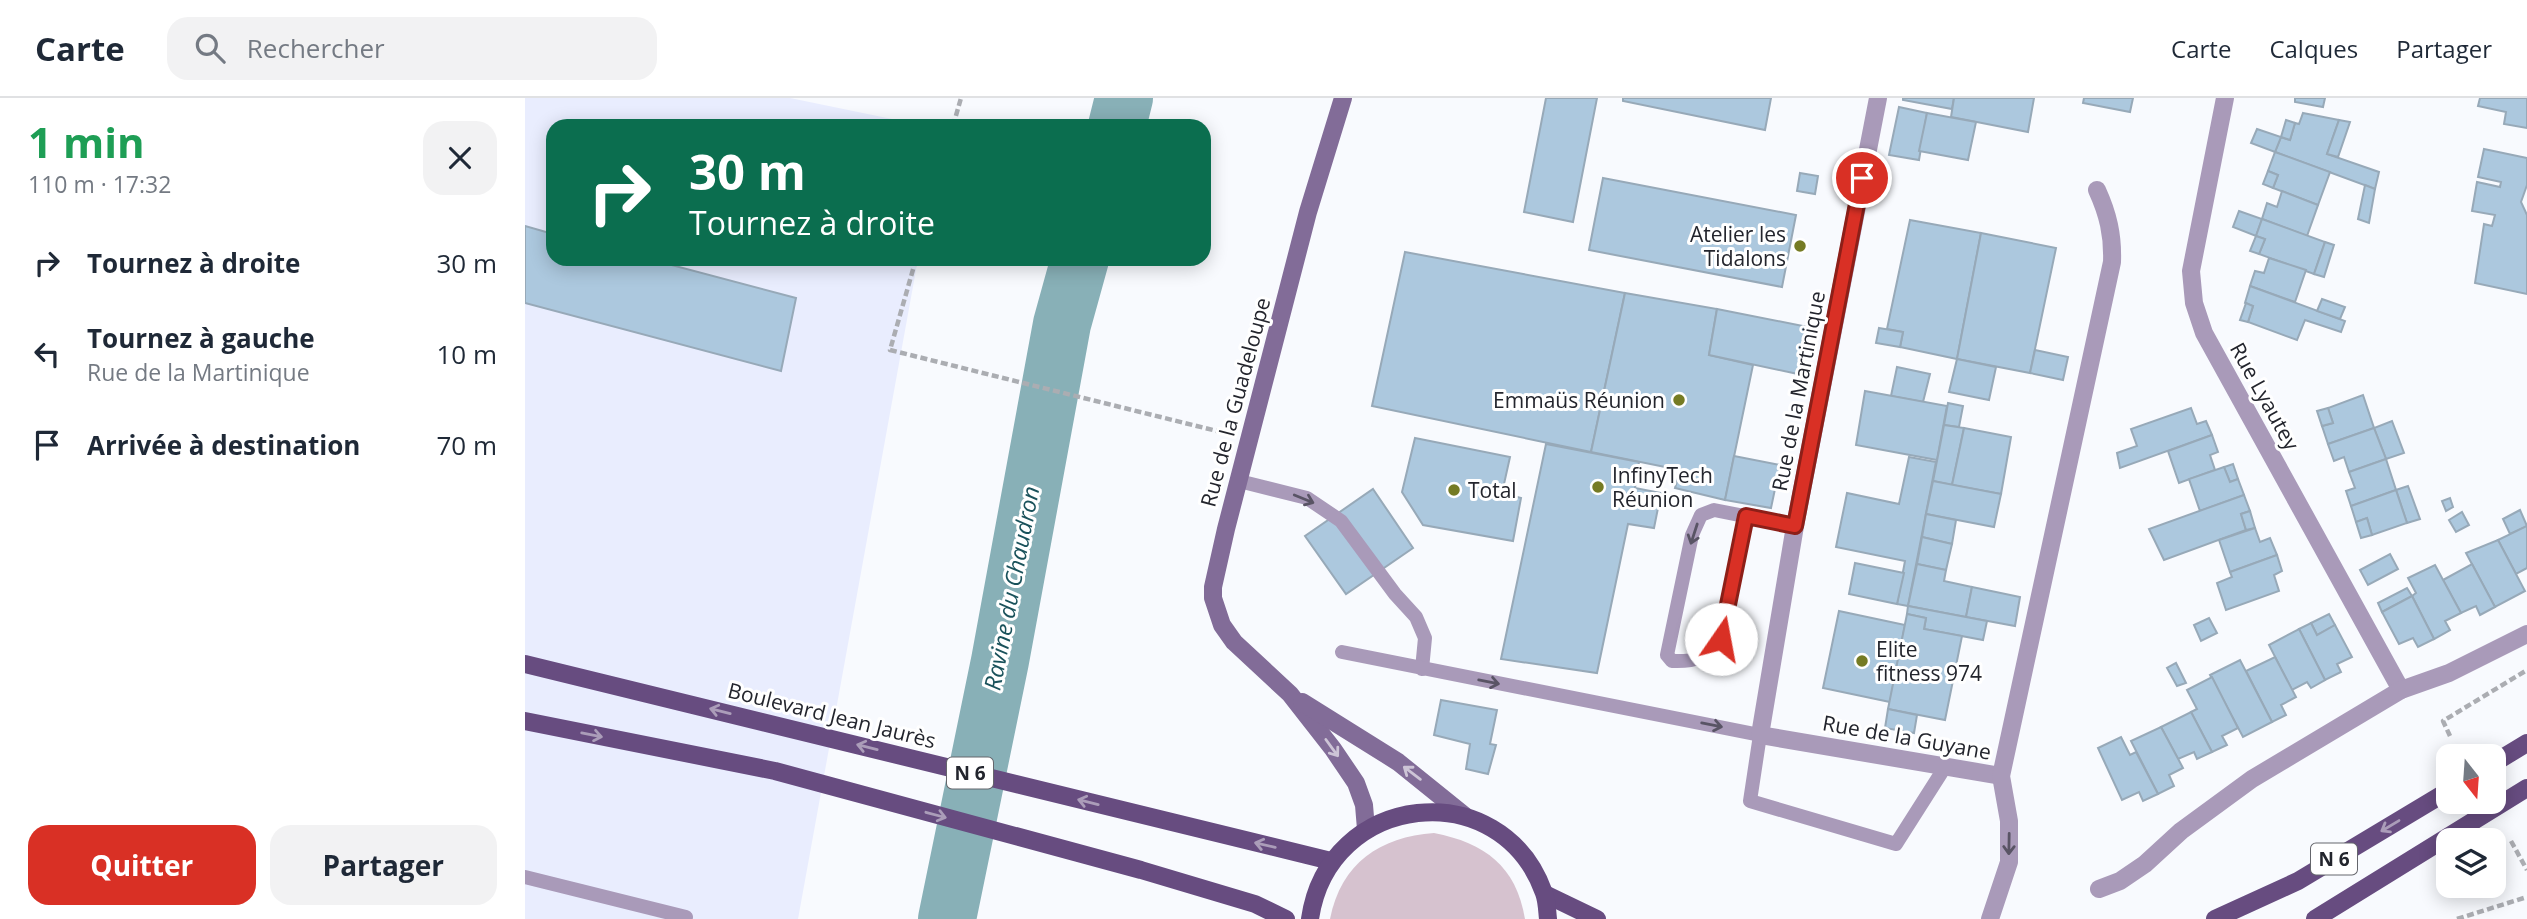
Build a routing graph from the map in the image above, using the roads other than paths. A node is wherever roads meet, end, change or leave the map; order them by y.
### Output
1 (1343, 98) edge
2 (1878, 98) edge
3 (2225, 98) edge
4 (2097, 190) dead end
5 (1239, 481) junction
6 (1746, 516) junction
7 (1795, 526) junction
8 (2527, 634) edge
9 (1342, 652) dead end
10 (525, 664) edge
11 (1422, 669) junction
12 (2401, 690) junction
13 (1290, 694) junction
14 (525, 721) edge
15 (1760, 735) junction
16 (2527, 743) edge
17 (2506, 756) edge
18 (1945, 767) junction
19 (2001, 776) junction
20 (2527, 788) edge
21 (2436, 797) edge
22 (1465, 817) junction
23 (1366, 830) junction
24 (1331, 861) junction
25 (525, 877) edge
26 (2099, 889) dead end
27 (1545, 894) junction
28 (686, 917) edge
29 (1286, 919) edge
30 (1310, 919) edge
31 (1548, 919) edge
32 (1597, 919) edge
33 (1990, 919) edge
34 (2215, 919) edge
35 (2315, 919) edge

1 - 5 street, Rue de la Guadeloupe
2 - 7 street, Rue de la Martinique
3 - 12 street, Rue Lyautey
4 - 19 street, Rue de la Guyane
5 -> 11 lane
5 - 13 street, Rue de la Guadeloupe
6 -> 6 lane
6 - 7 lane
7 - 15 street, Rue de la Martinique
8 - 12 street
9 - 11 lane, Rue de la Guyane
24 -> 10 main road, Boulevard Jean Jaurès / N 6
11 -> 15 lane, Rue de la Guyane
12 - 26 street
22 -> 13 street, Rue de la Guadeloupe
13 -> 23 street, Rue de la Guadeloupe
14 -> 29 main road, N 6
15 - 18 street, Rue de la Guyane
15 - 18 lane
16 - 17 main road
18 - 19 street, Rue de la Guyane
19 -> 33 street
20 - 35 main road, N 6
21 -> 34 main road, N 6
22 - 23 main road
22 - 27 main road
23 - 24 main road
24 - 30 main road
25 - 28 lane
27 - 31 main road
27 - 32 main road

